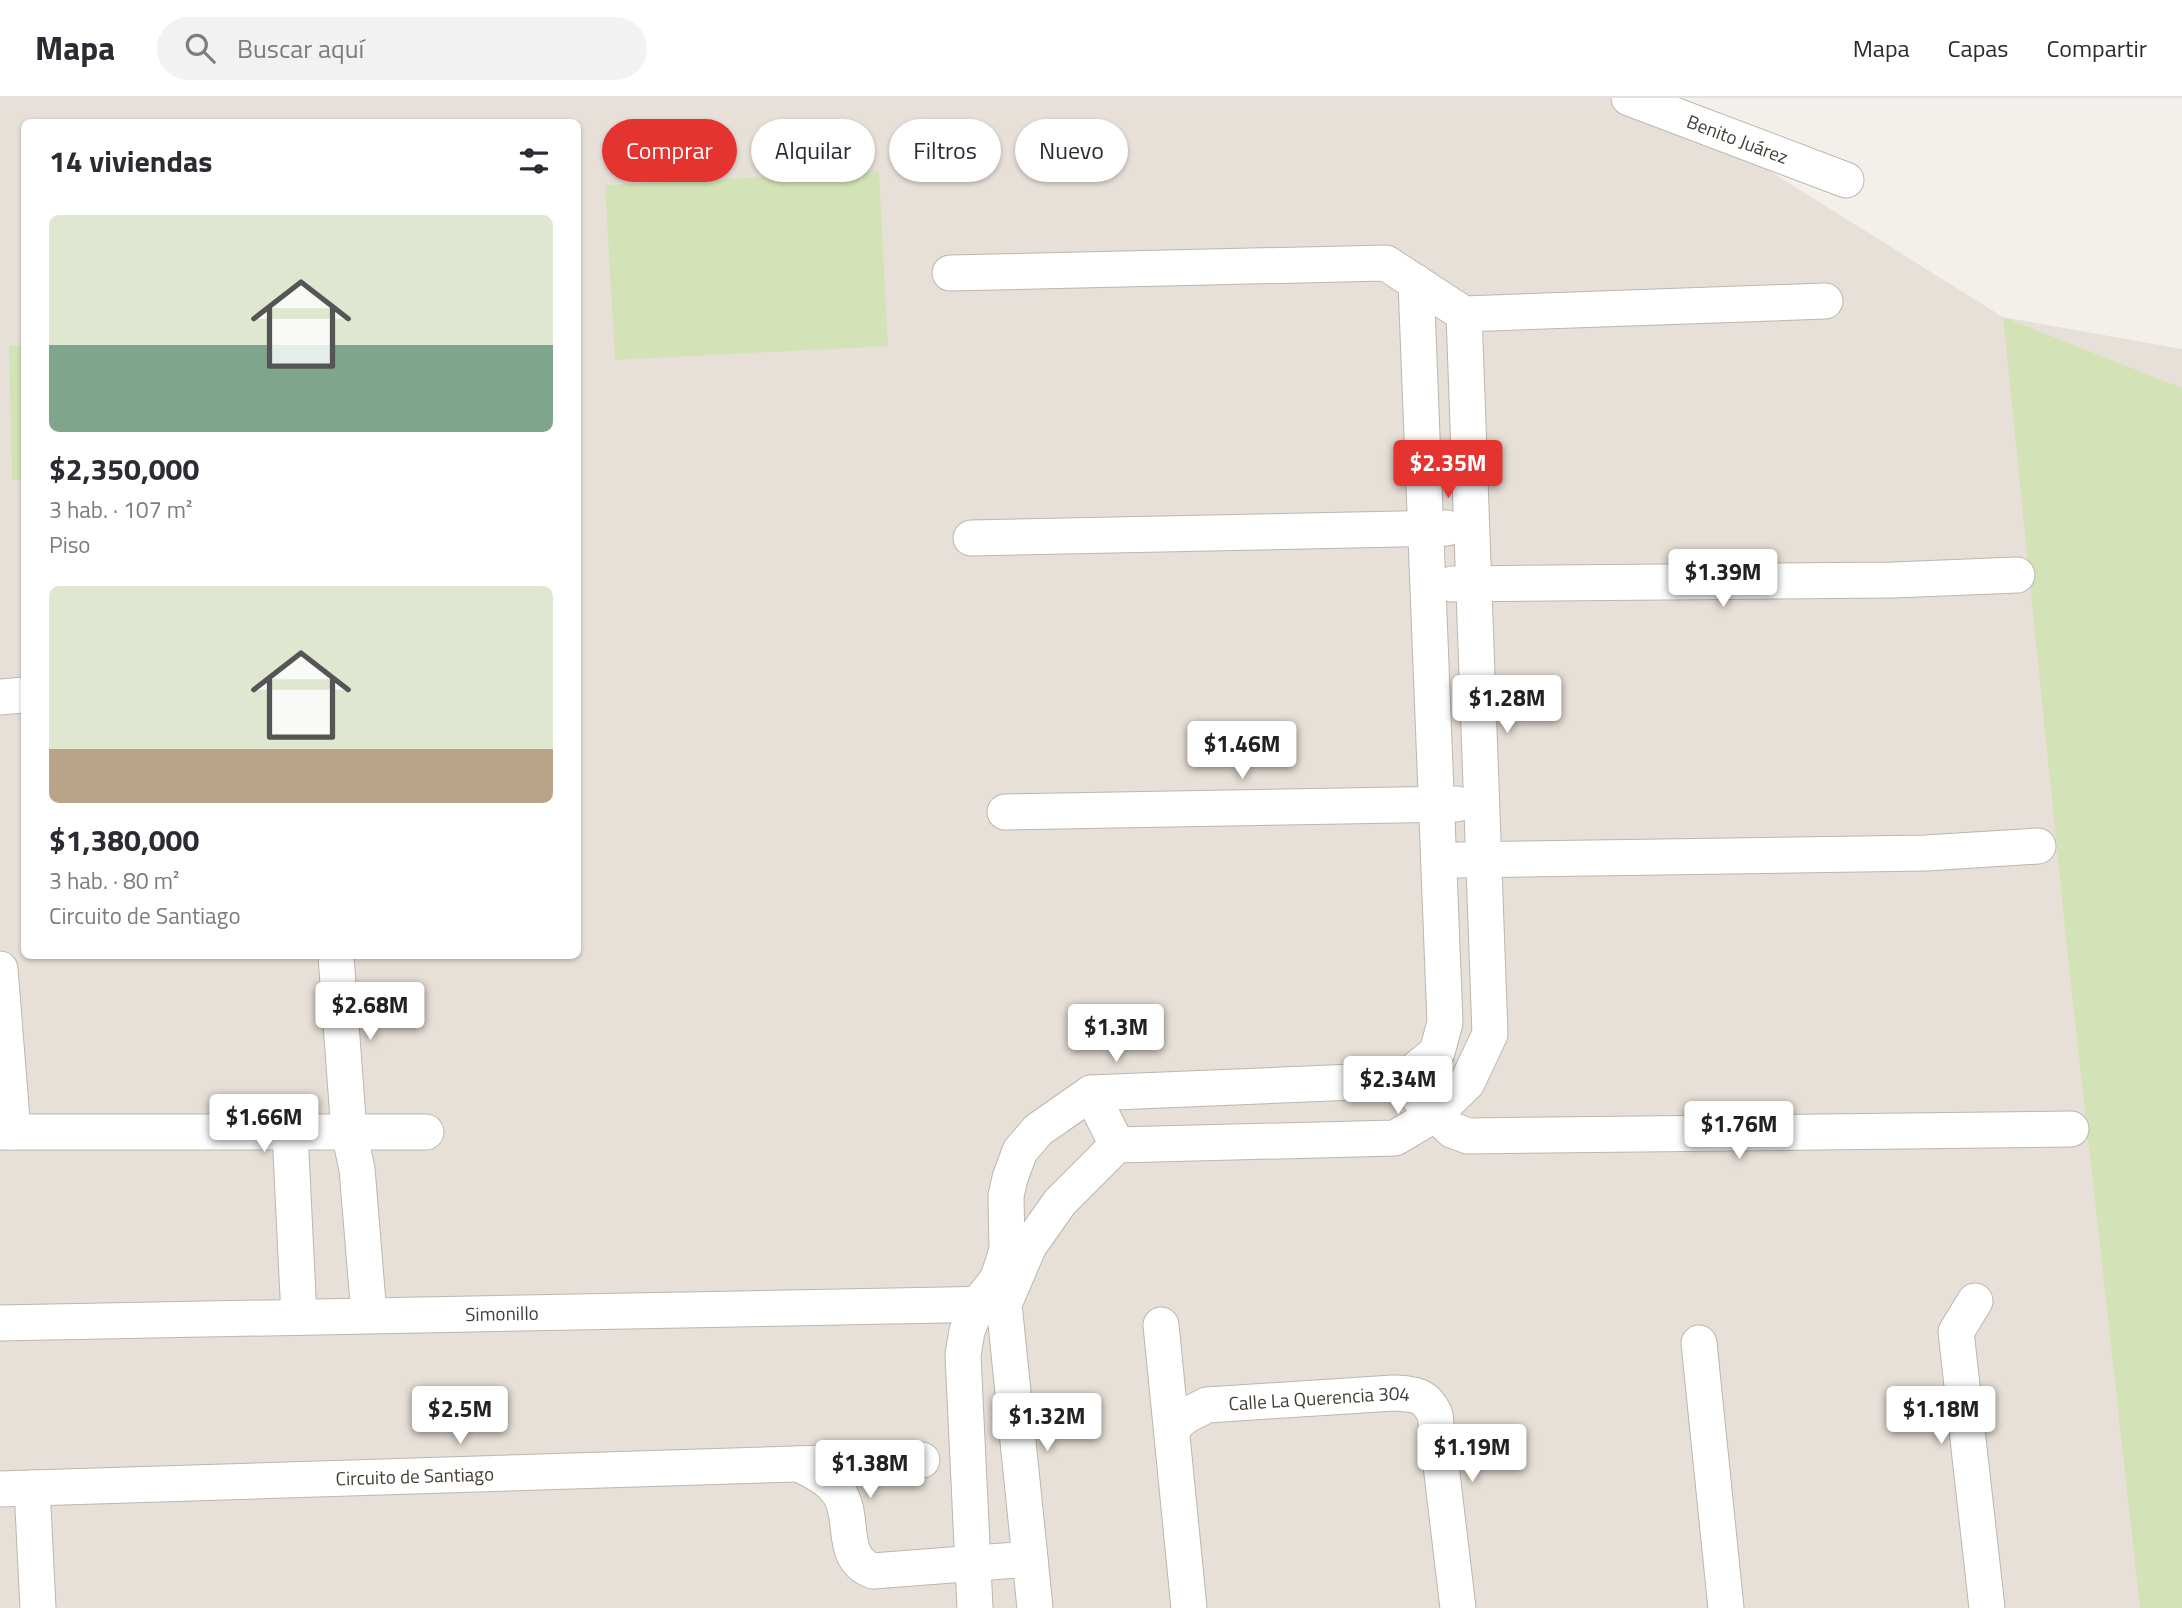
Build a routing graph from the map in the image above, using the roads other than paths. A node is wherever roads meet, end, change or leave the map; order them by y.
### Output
1 (1629, 98) edge
2 (1846, 180) dead end
3 (950, 273) dead end
4 (1416, 282) junction
5 (1825, 301) dead end
6 (1464, 314) junction
7 (1425, 528) junction
8 (1471, 528) junction
9 (971, 538) dead end
10 (2017, 575) dead end
11 (1474, 583) junction
12 (1428, 584) junction
13 (21, 695) edge
14 (0, 697) edge
15 (1481, 802) junction
16 (1436, 806) junction
17 (1005, 812) dead end
18 (2038, 846) dead end
19 (1438, 860) junction
20 (1483, 860) junction
21 (336, 959) edge
22 (0, 969) edge
23 (1403, 1080) junction
24 (1091, 1093) junction
25 (1434, 1115) junction
26 (2071, 1129) dead end
27 (6, 1132) edge
28 (290, 1132) junction
29 (349, 1132) junction
30 (426, 1132) dead end
31 (1117, 1145) junction
32 (1975, 1301) dead end
33 (991, 1304) junction
34 (369, 1315) junction
35 (299, 1317) junction
36 (0, 1324) edge
37 (1161, 1325) dead end
38 (1699, 1343) dead end
39 (1172, 1427) junction
40 (922, 1460) dead end
41 (799, 1464) junction
42 (16, 1488) edge
43 (1030, 1559) junction
44 (971, 1564) junction
45 (38, 1608) edge
46 (975, 1608) edge
47 (1035, 1608) edge
48 (1189, 1608) edge
49 (1458, 1608) edge
50 (1726, 1608) edge
51 (1987, 1608) edge

1 - 2 street, Benito Juárez
3 - 4 street
4 - 6 street
4 - 7 street
5 - 6 street
6 - 8 street
7 - 8 street
7 - 9 street
7 - 12 street
8 - 11 street
10 - 11 street
11 - 12 street
11 - 15 street
12 - 16 street
13 - 14 street
15 - 16 street
15 - 20 street
16 - 17 street
16 - 19 street
18 - 20 street
19 - 20 street
19 - 23 street
20 - 25 street
21 - 29 street
22 - 27 street
23 - 24 street
23 - 25 street
24 - 31 street
24 - 33 street
25 - 26 street
25 - 31 street
27 - 28 street
28 - 29 street
28 - 35 street
29 - 30 street
29 - 34 street
31 - 33 street
32 - 51 street
33 - 34 street, Simonillo
33 - 43 street
33 - 44 street
34 - 35 street, Simonillo
35 - 36 street, Simonillo
37 - 39 street
38 - 50 street
39 - 48 street
39 - 49 street, Calle La Querencia 304
40 - 41 street, Circuito de Santiago
41 - 42 street, Circuito de Santiago
41 - 44 street
42 - 45 street, Circuito de Santiago
43 - 44 street
43 - 47 street
44 - 46 street

